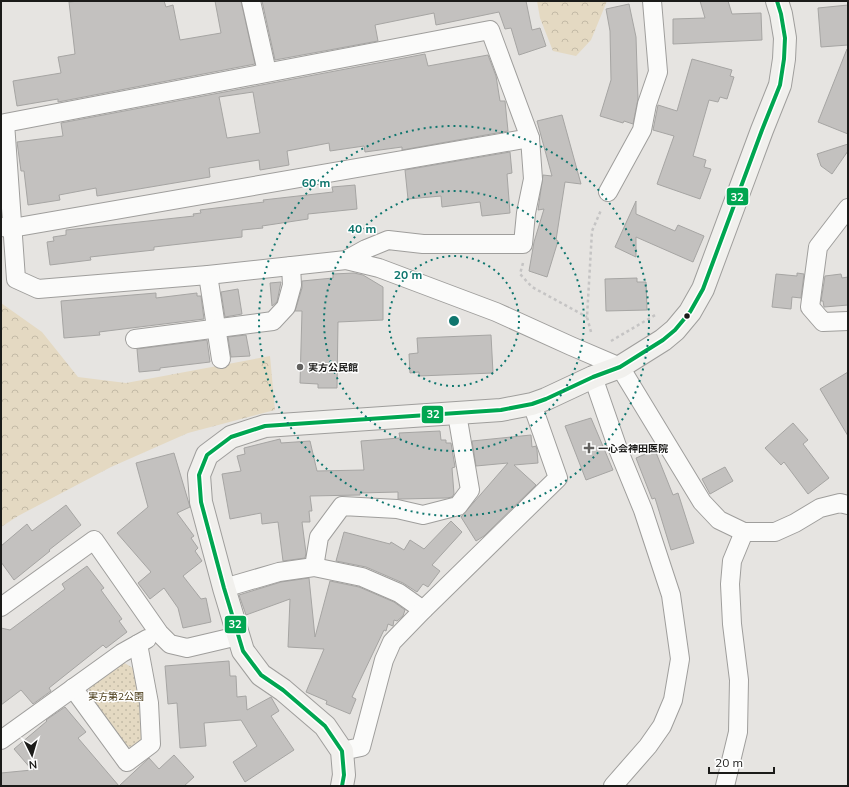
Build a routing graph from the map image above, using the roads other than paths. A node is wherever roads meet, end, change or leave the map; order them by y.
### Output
1 (251, 1) edge
2 (652, 1) edge
3 (777, 1) edge
4 (267, 72) junction
5 (530, 138) junction
6 (608, 192) road end
7 (848, 208) edge
8 (7, 228) edge
9 (346, 260) junction
10 (291, 266) junction
11 (208, 275) junction
12 (848, 321) edge
13 (216, 329) junction
14 (135, 339) dead end
15 (220, 359) dead end
16 (620, 367) junction
17 (593, 377) junction
18 (532, 404) junction
19 (458, 414) junction
20 (848, 505) edge
21 (744, 532) junction
22 (314, 567) junction
23 (224, 588) junction
24 (1, 607) edge
25 (423, 610) junction
26 (159, 633) junction
27 (238, 636) junction
28 (138, 644) junction
29 (73, 688) junction
30 (1, 740) edge
31 (342, 751) junction
32 (342, 786) edge
33 (613, 786) edge
34 (725, 786) edge

1 - 4 street
2 - 6 street
3 - 16 street
4 - 5 street
4 - 8 street
5 - 8 street
5 - 9 street
7 - 12 street
8 - 11 street
9 - 10 street
9 - 16 street
10 - 11 street
10 - 13 street
11 - 13 street
13 - 14 street
13 - 15 street
16 - 17 street
16 - 21 street
17 - 18 street
17 - 33 street
18 - 19 street
18 - 25 street
19 - 22 street
19 - 23 street
20 - 21 street
21 - 34 street
22 - 23 street
22 - 25 street
23 - 27 street
24 - 26 street
25 - 31 street
26 - 27 street
26 - 28 street
27 - 31 street
28 - 29 street
28 - 29 street
29 - 30 street
31 - 32 street

